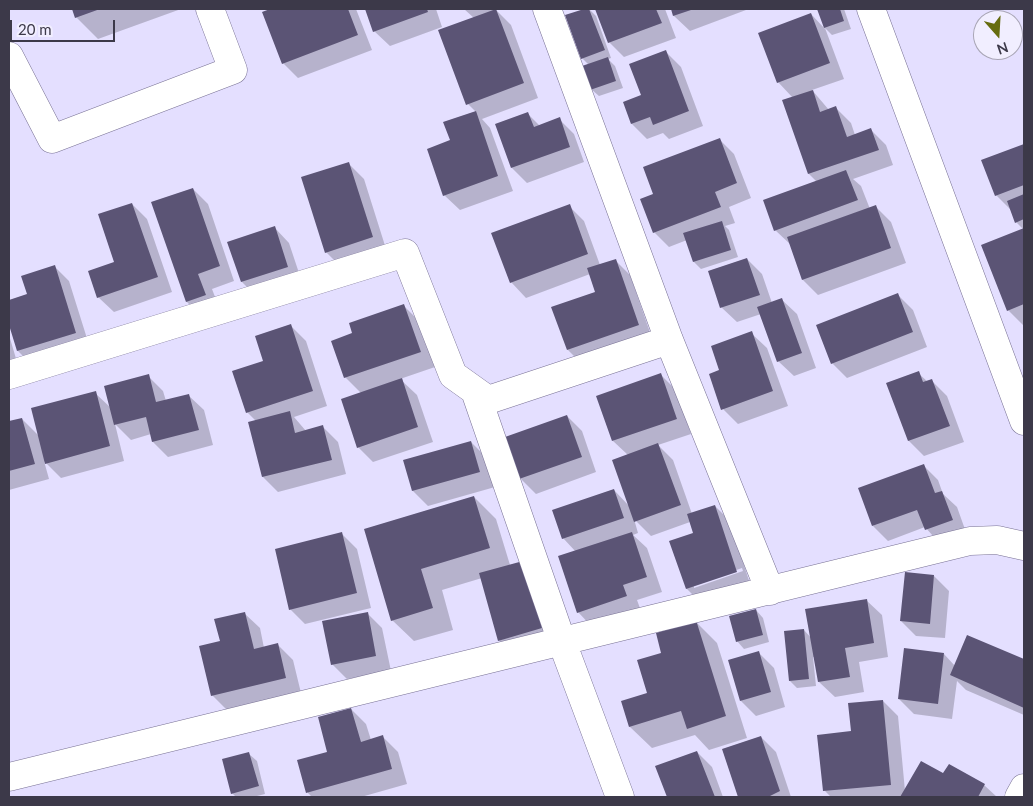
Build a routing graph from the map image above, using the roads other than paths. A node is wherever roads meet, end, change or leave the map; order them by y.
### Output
1 (210, 9) edge
2 (547, 9) edge
3 (871, 9) edge
4 (9, 59) edge
5 (669, 340) junction
6 (9, 375) edge
7 (474, 391) junction
8 (1024, 421) edge
9 (1024, 546) edge
10 (770, 591) junction
11 (562, 642) junction
12 (9, 777) edge
13 (1024, 788) edge
14 (620, 797) edge
15 (1019, 797) edge

1 - 4 street
2 - 5 street
3 - 8 street
5 - 7 street
5 - 10 street
6 - 7 street
7 - 11 street
9 - 10 street
10 - 11 street
11 - 12 street
11 - 14 street
13 - 15 street

